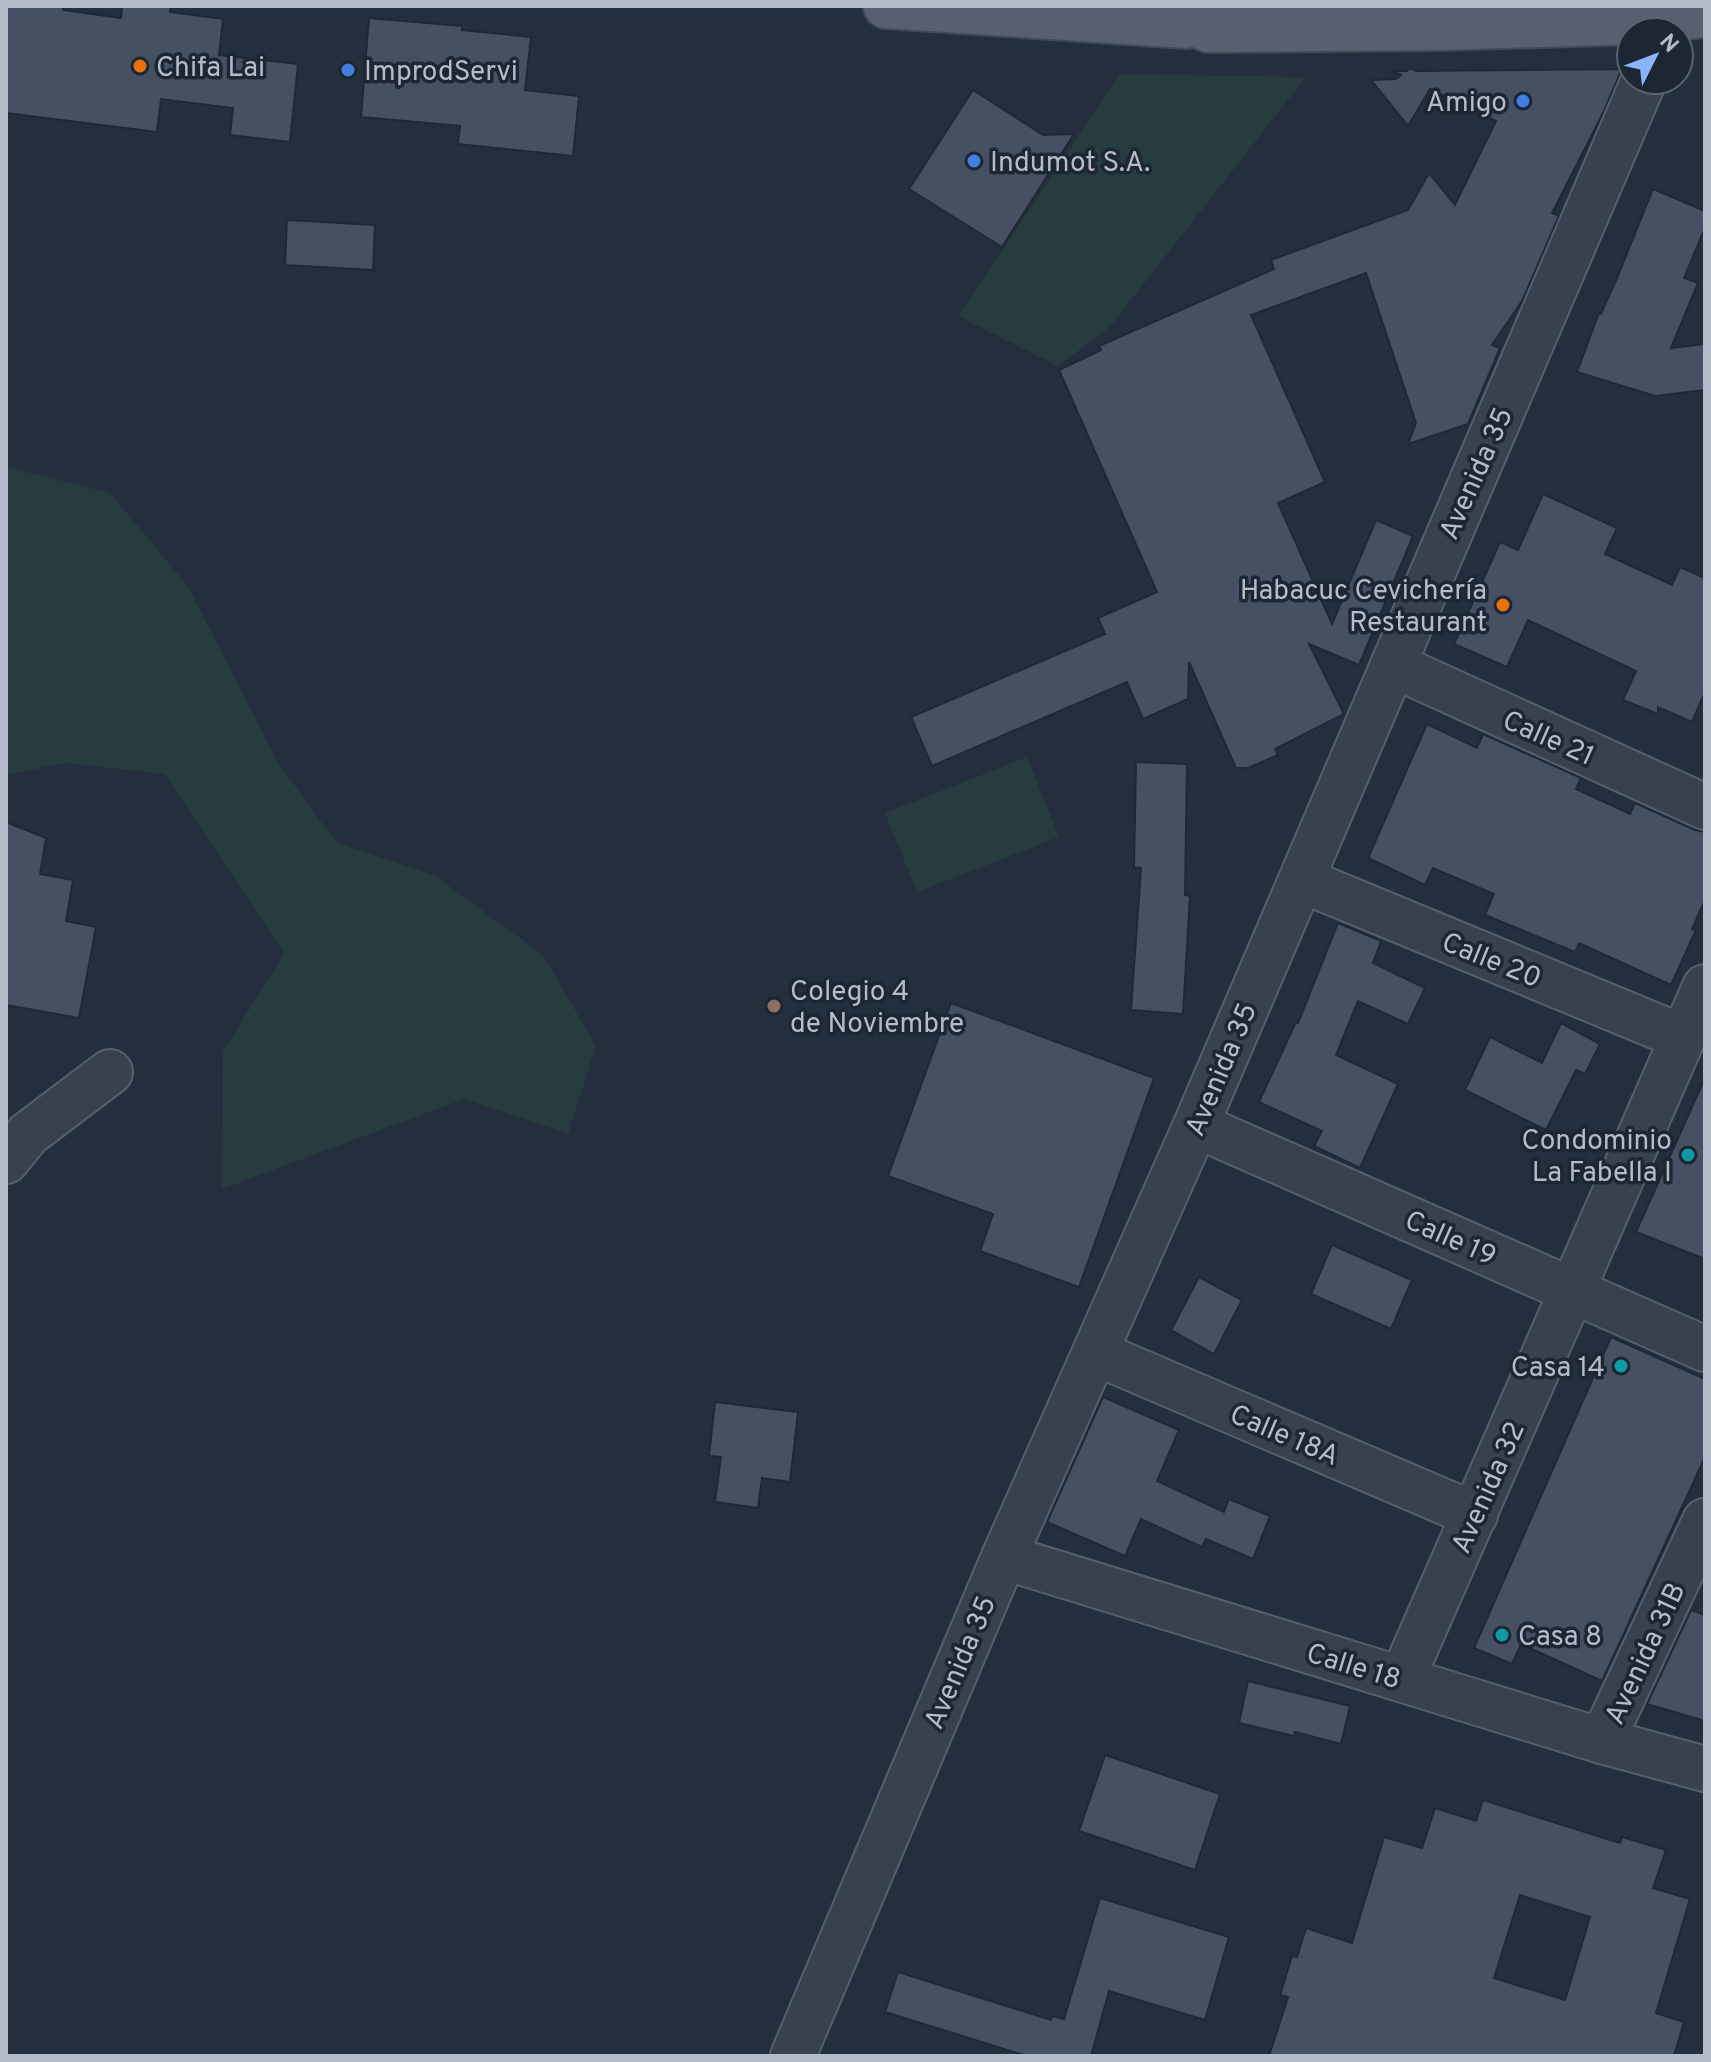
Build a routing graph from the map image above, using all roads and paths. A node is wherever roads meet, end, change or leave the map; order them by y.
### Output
1 (886, 6) edge
2 (1154, 6) edge
3 (947, 8) edge
4 (1615, 21) edge
5 (1196, 26) junction
6 (1637, 96) edge
7 (1393, 665) junction
8 (1705, 807) edge
9 (1302, 880) junction
10 (1705, 987) edge
11 (1682, 1037) junction
12 (110, 1072) dead end
13 (1196, 1125) junction
14 (6, 1161) edge
15 (1573, 1291) junction
16 (1705, 1349) edge
17 (1096, 1353) junction
18 (1475, 1515) junction
19 (1705, 1521) edge
20 (1004, 1557) junction
21 (1402, 1679) junction
22 (1602, 1741) junction
23 (1705, 1769) edge
24 (793, 2056) edge

1 - 3 main road
2 - 5 main road
3 - 5 main road
4 - 5 main road
6 - 7 street, Avenida 35
7 - 8 street, Calle 21
7 - 9 street, Avenida 35
9 - 11 street, Calle 20
9 - 13 street, Avenida 35
10 - 11 street, Avenida 32
11 - 15 street, Avenida 32
12 - 14 street
13 - 15 street, Calle 19
13 - 17 street, Avenida 35
15 - 16 street, Calle 19
15 - 18 street, Avenida 32
17 - 18 street, Calle 18A
17 - 20 street, Avenida 35
18 - 21 street, Avenida 32
19 - 22 street, Avenida 31B
20 - 21 street, Calle 18
20 - 24 street, Avenida 35
21 - 22 street, Calle 18
22 - 23 street, Calle 18

